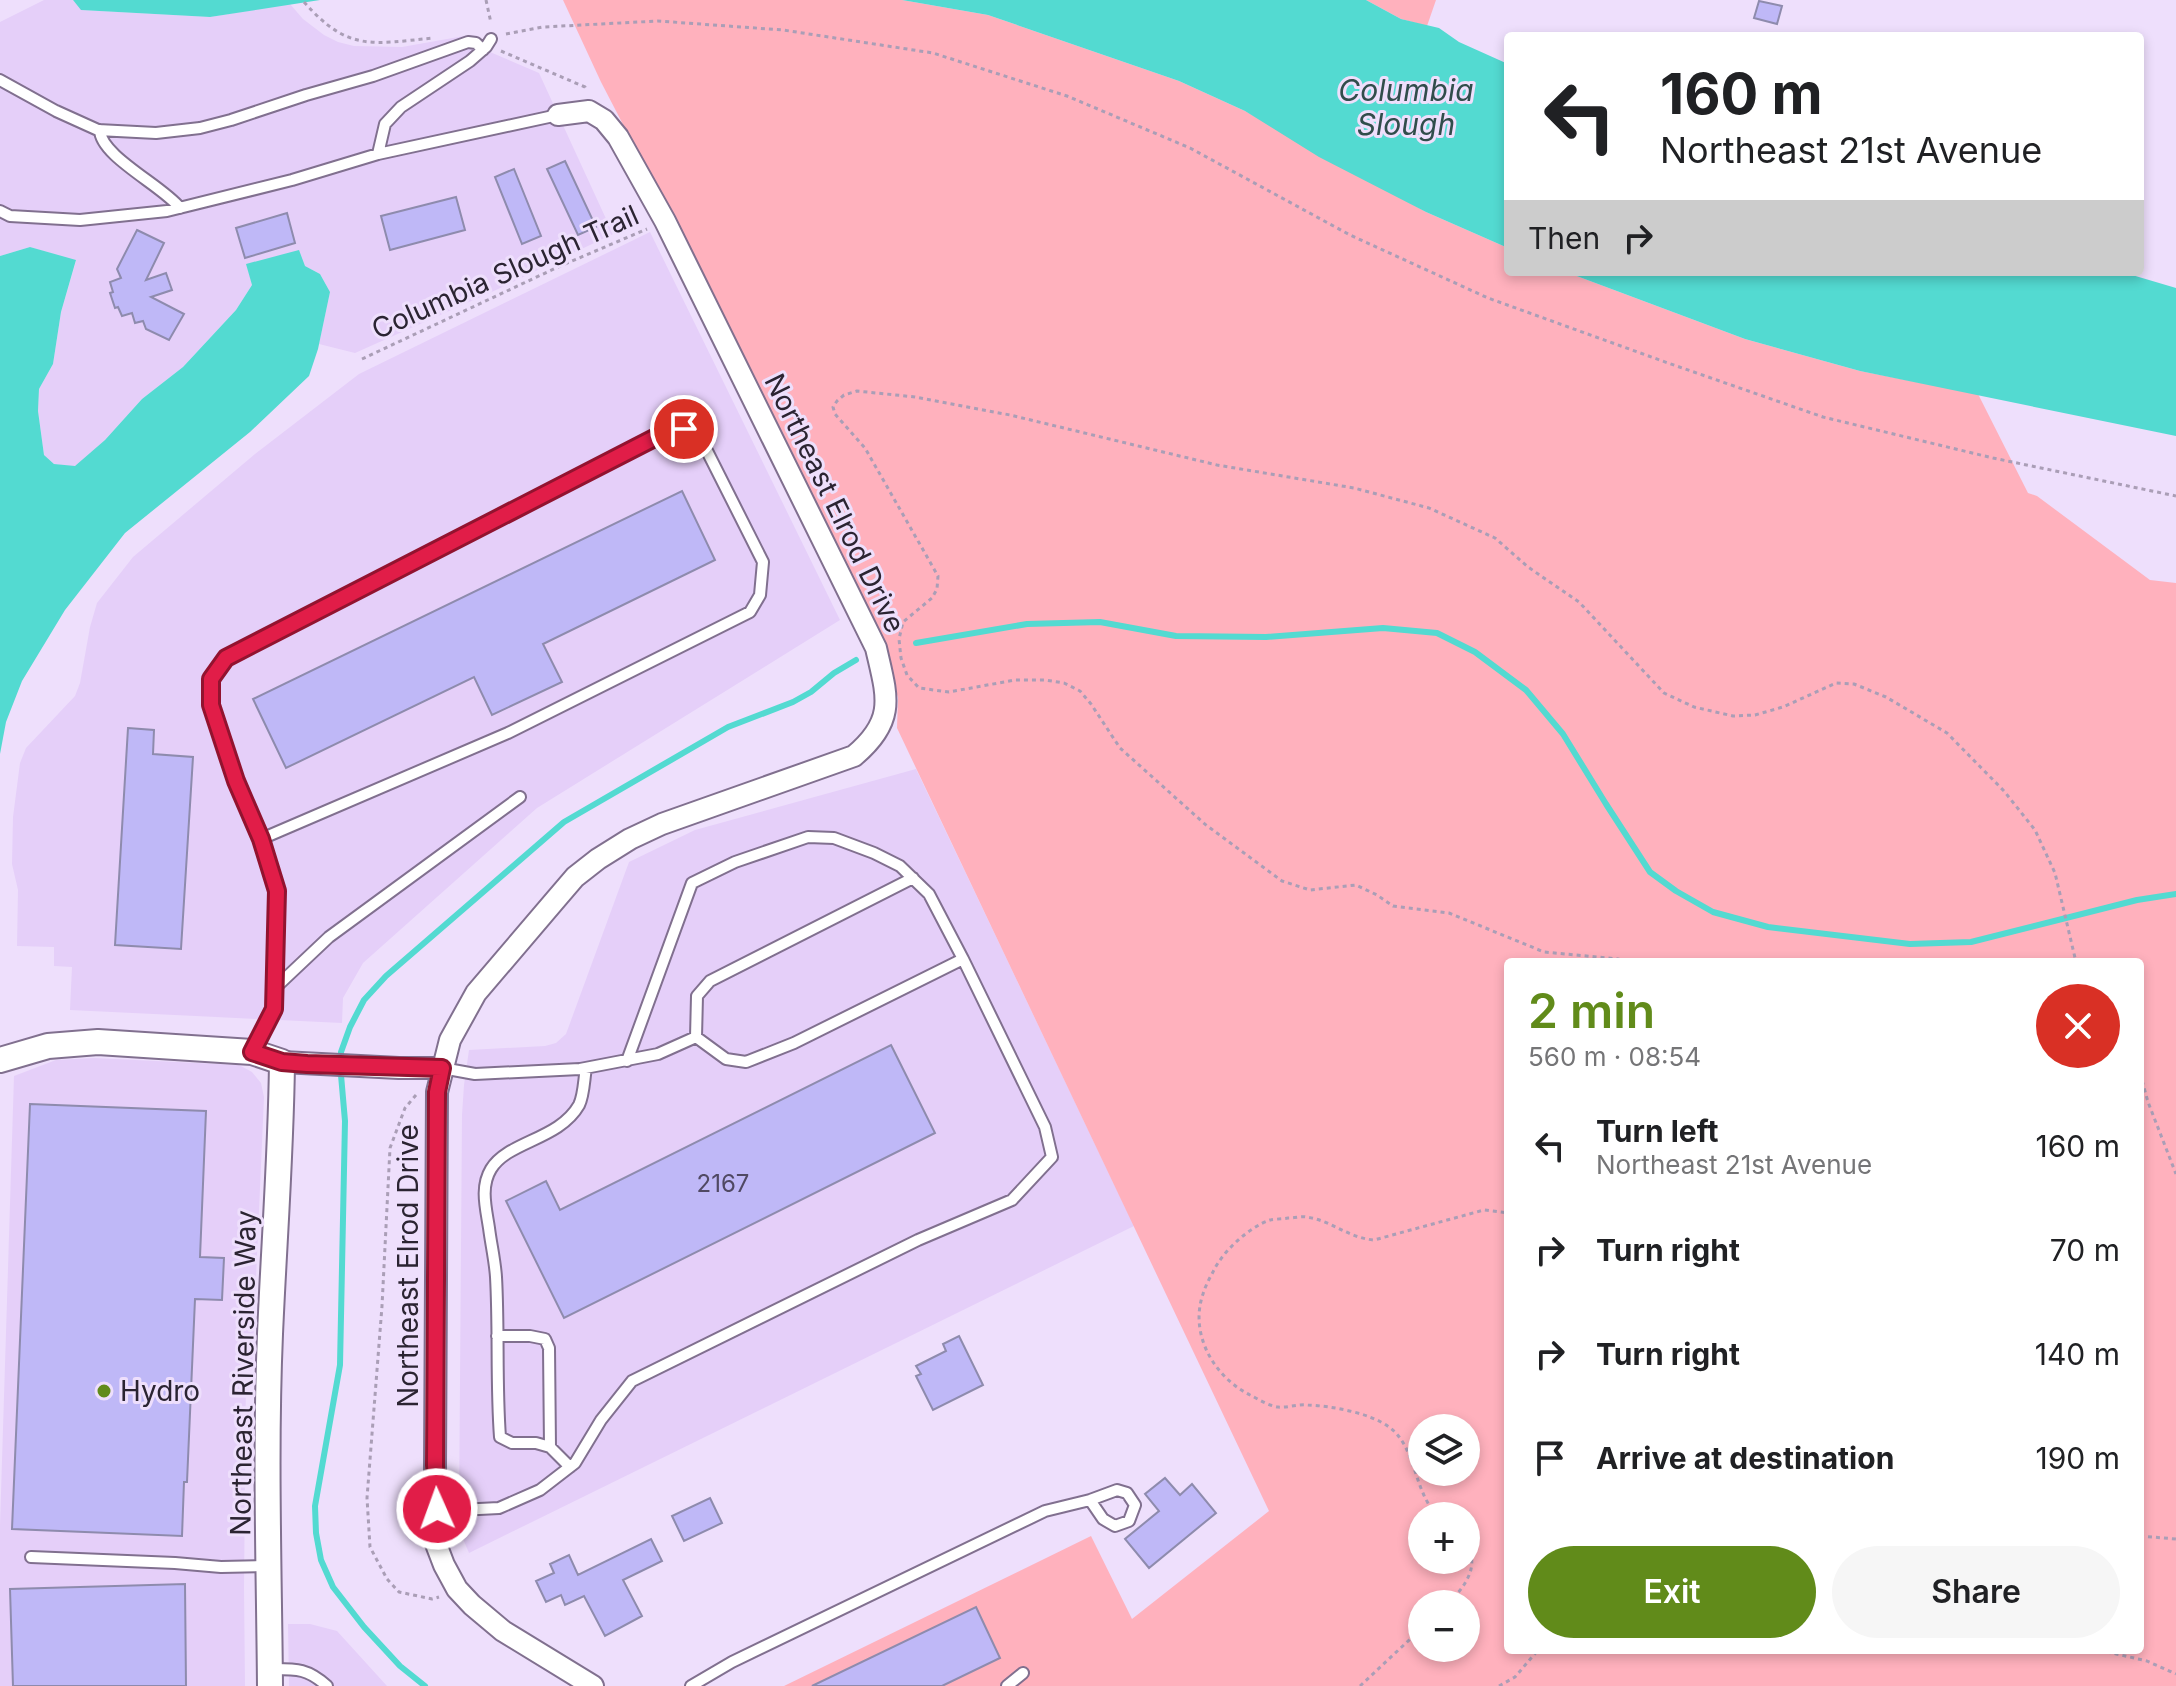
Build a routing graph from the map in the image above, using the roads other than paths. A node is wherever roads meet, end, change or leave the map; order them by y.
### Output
1 (491, 39) road end
2 (483, 50) junction
3 (0, 80) edge
4 (558, 115) joint
5 (100, 130) junction
6 (378, 154) junction
7 (180, 208) junction
8 (0, 211) edge
9 (520, 797) dead end
10 (261, 839) junction
11 (913, 878) junction
12 (963, 959) junction
13 (275, 988) junction
14 (696, 1037) junction
15 (252, 1052) junction
16 (0, 1060) edge
17 (627, 1061) junction
18 (282, 1062) junction
19 (442, 1068) junction
20 (586, 1068) junction
21 (497, 1336) junction
22 (550, 1447) junction
23 (570, 1467) junction
24 (1090, 1500) dead end
25 (437, 1509) junction
26 (31, 1557) dead end
27 (268, 1566) junction
28 (1023, 1673) dead end
29 (270, 1678) edge
30 (327, 1686) edge
31 (593, 1686) edge
32 (691, 1686) edge
33 (1007, 1686) edge

1 - 2 lane
2 - 5 lane
2 - 6 lane
3 - 5 lane
4 - 6 lane
4 - 19 street, Northeast Elrod Drive
5 - 7 lane
6 - 7 lane
7 - 8 lane
9 - 13 lane
10 - 10 lane
10 - 13 lane
11 - 12 lane
11 - 14 lane
11 - 17 lane
12 - 14 lane
12 - 23 lane
13 - 15 lane
14 - 17 lane
15 - 16 street
15 - 18 street
17 - 20 lane
18 - 19 street
18 - 27 street, Northeast Riverside Way
19 - 20 lane
19 - 25 street, Northeast Elrod Drive
20 - 21 lane
21 - 22 lane
21 - 22 lane
22 - 23 lane
23 - 25 lane
24 - 32 lane
25 - 31 street, Northeast Elrod Drive
26 - 27 lane
27 - 29 street, Northeast Riverside Way
28 - 33 lane
29 - 30 lane

